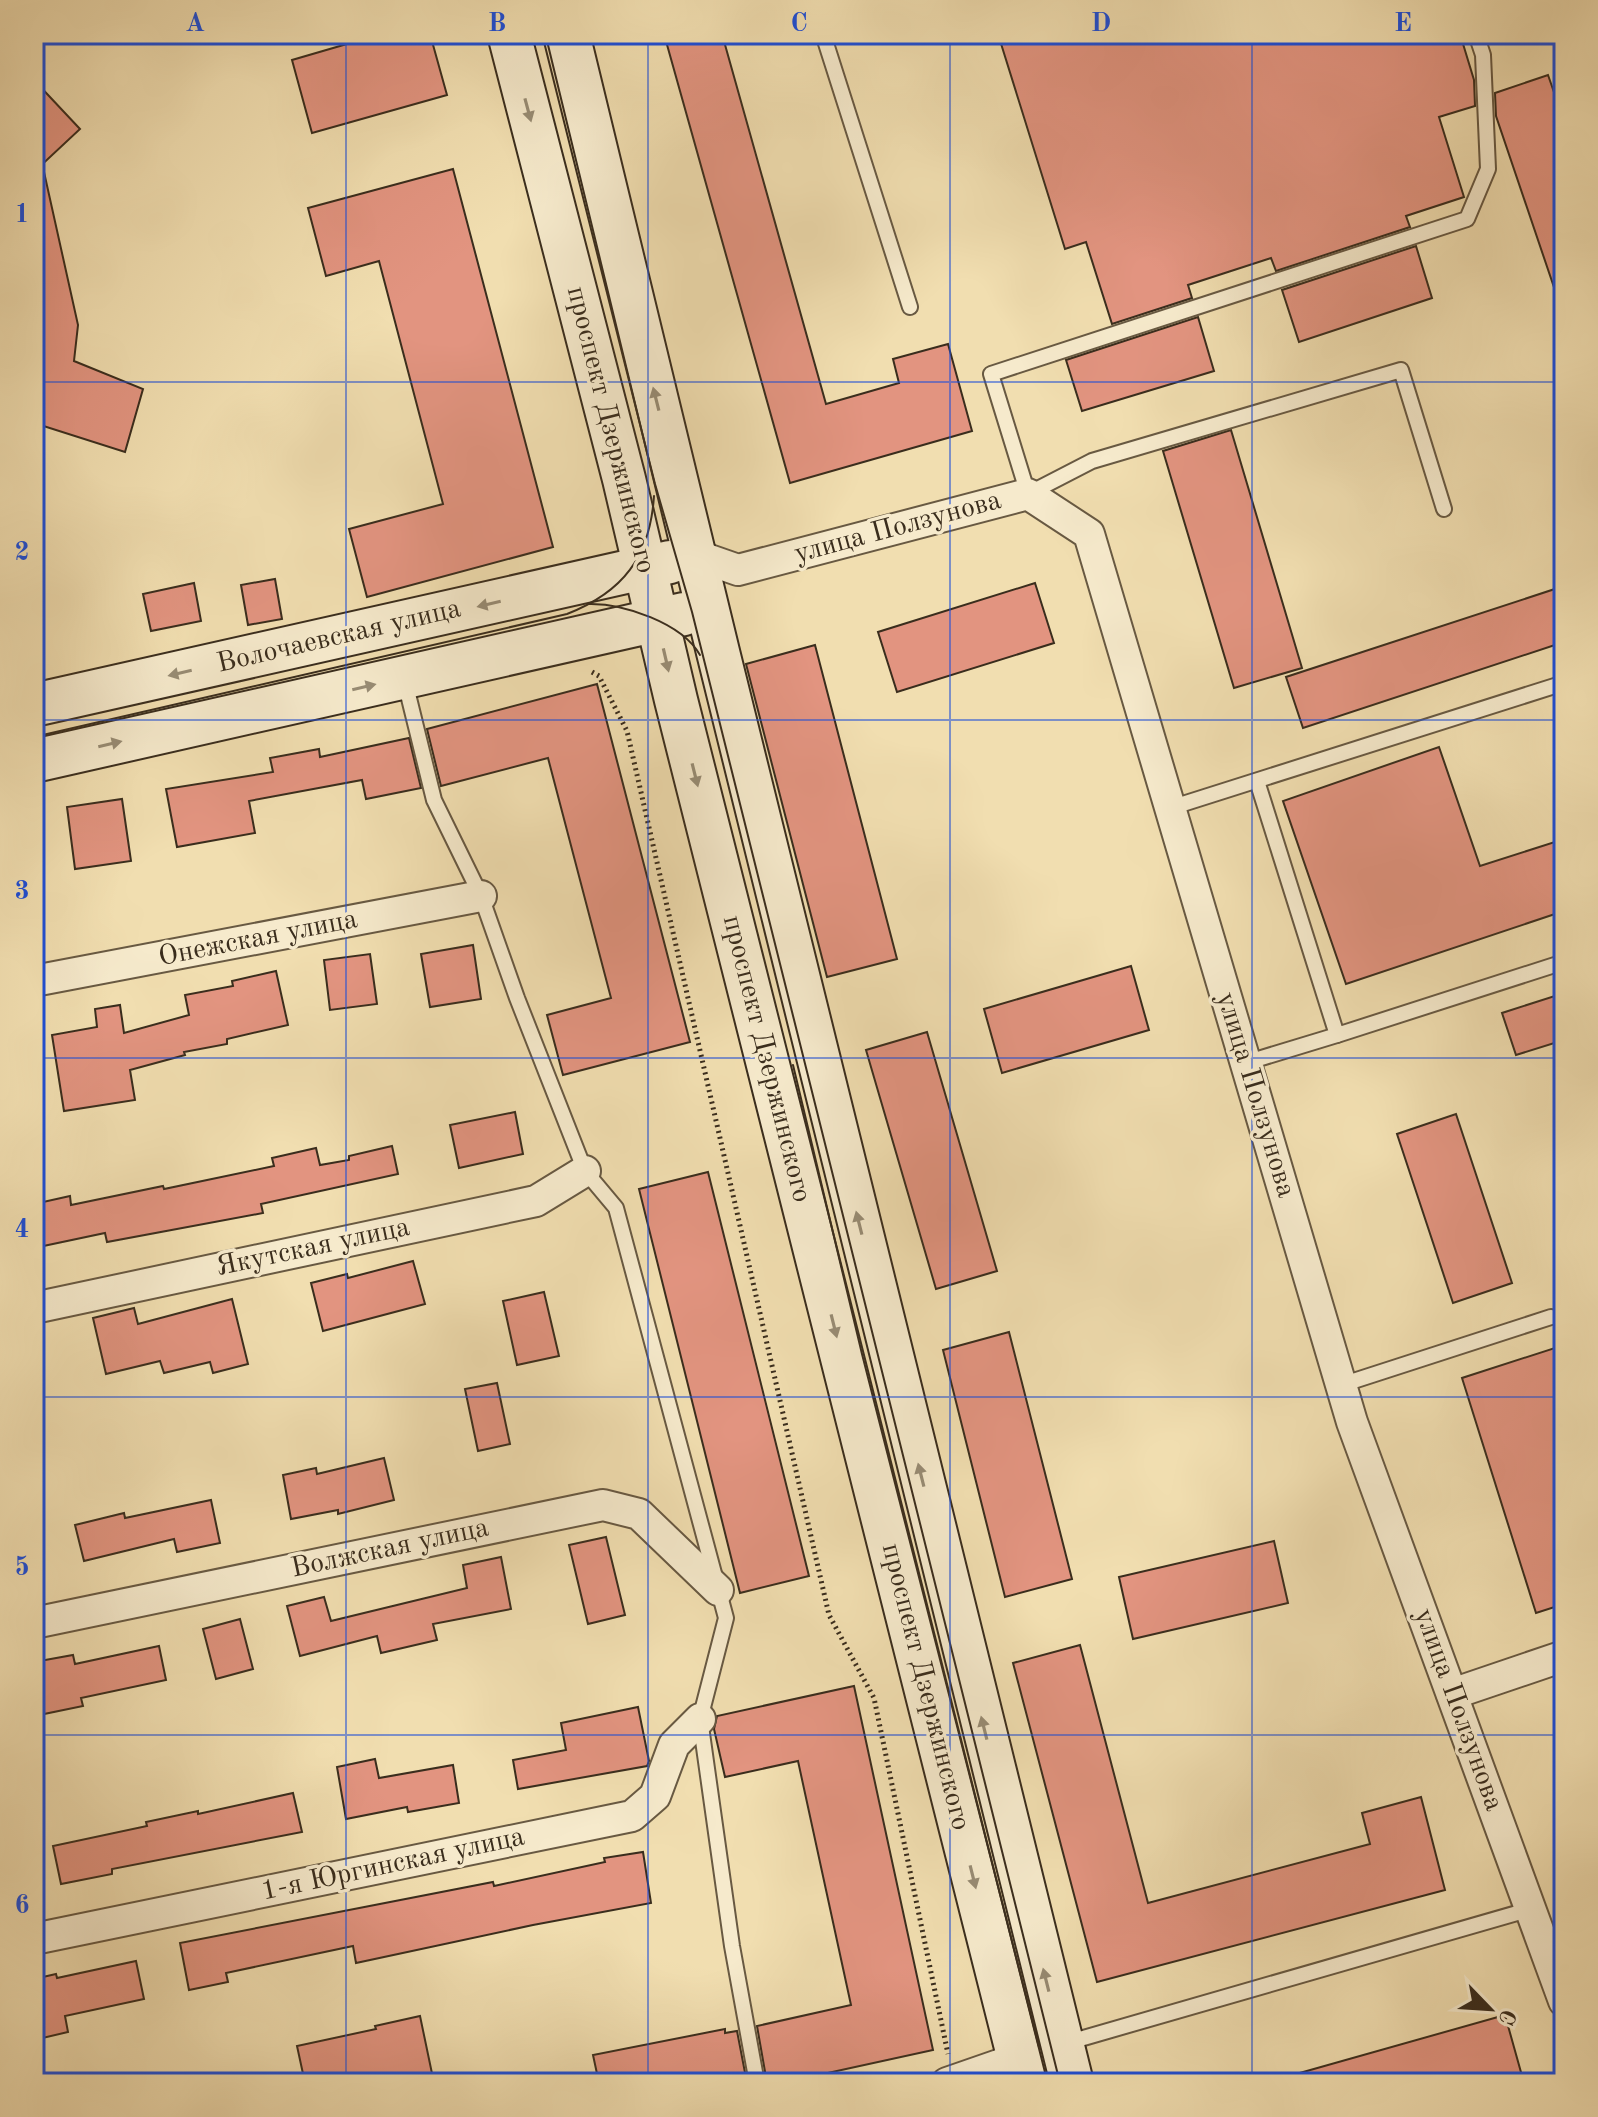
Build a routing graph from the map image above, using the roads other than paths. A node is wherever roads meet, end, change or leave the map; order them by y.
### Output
1 (509, 34) edge
2 (568, 34) edge
3 (823, 34) edge
4 (1476, 34) edge
5 (910, 307) dead end
6 (1028, 494) junction
7 (1444, 509) dead end
8 (695, 555) junction
9 (644, 569) junction
10 (738, 570) junction
11 (708, 608) junction
12 (657, 620) junction
13 (404, 678) junction
14 (1564, 683) edge
15 (34, 705) edge
16 (34, 761) edge
17 (1257, 781) junction
18 (1170, 808) junction
19 (481, 896) junction
20 (1564, 962) edge
21 (34, 981) edge
22 (1337, 1035) junction
23 (1245, 1063) junction
24 (585, 1171) junction
25 (34, 1308) edge
26 (1551, 1317) dead end
27 (1341, 1385) junction
28 (718, 1590) junction
29 (34, 1623) edge
30 (1564, 1656) edge
31 (1452, 1694) junction
32 (700, 1719) junction
33 (1531, 1909) junction
34 (34, 1939) edge
35 (1564, 2001) edge
36 (1067, 2064) edge
37 (1022, 2070) edge
38 (952, 2082) edge
39 (757, 2083) edge

1 -> 9 main road, проспект Дзержинского
8 -> 2 main road, проспект Дзержинского
3 - 5 lane
4 - 6 lane
6 - 7 lane
6 - 10 street, улица Ползунова
6 - 18 street, улица Ползунова
8 - 9 main road, Волочаевская улица
8 - 10 street
8 - 11 main road, проспект Дзержинского
9 - 12 main road, проспект Дзержинского
9 -> 15 main road, Волочаевская улица
10 - 11 street
11 - 12 main road, Волочаевская улица
36 -> 11 main road, проспект Дзержинского
12 - 13 main road, Волочаевская улица
12 -> 37 main road, проспект Дзержинского
16 -> 13 main road, Волочаевская улица
13 - 19 lane
14 - 17 lane
17 - 18 lane
17 - 22 lane
18 - 23 street, улица Ползунова
19 - 21 street, Онежская улица
19 - 24 lane
20 - 22 lane
22 - 23 lane
23 - 27 street, улица Ползунова
24 - 25 street, Якутская улица
24 - 28 lane
26 - 27 lane
27 - 31 street, улица Ползунова
28 - 29 street, Волжская улица
28 - 32 lane
30 - 31 street
31 - 33 street, улица Ползунова
32 - 34 street, 1-я Юргинская улица
32 - 39 lane
33 - 35 street, улица Ползунова
33 - 36 lane
36 - 37 main road
37 - 38 street

